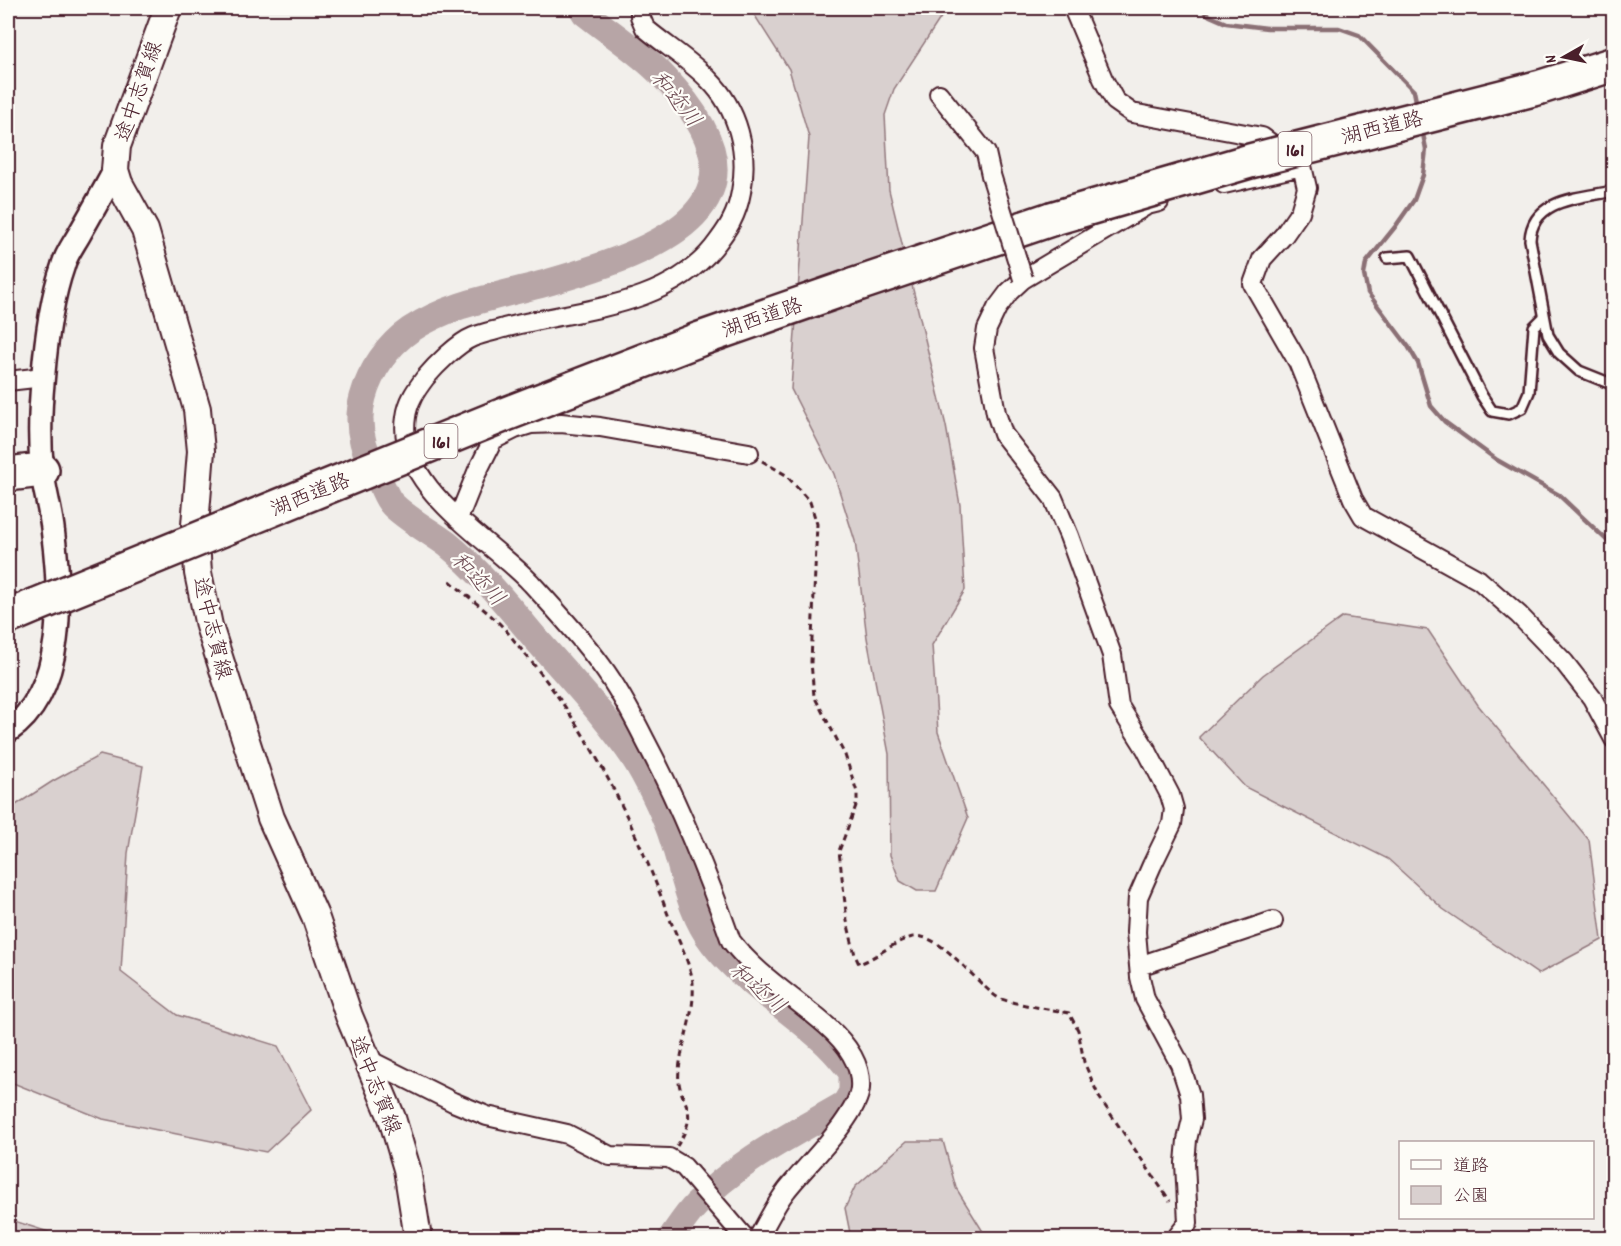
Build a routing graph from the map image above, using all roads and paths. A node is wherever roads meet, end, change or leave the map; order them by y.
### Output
1 (168, 8) edge
2 (640, 8) edge
3 (1073, 8) edge
4 (1614, 64) edge
5 (1614, 72) edge
6 (1541, 87) junction
7 (939, 94) dead end
8 (1302, 166) junction
9 (116, 170) junction
10 (1614, 190) edge
11 (1387, 258) dead end
12 (1023, 279) junction
13 (1544, 317) junction
14 (43, 377) junction
15 (8, 381) edge
16 (1614, 385) edge
17 (749, 453) joint
18 (42, 470) junction
19 (8, 474) edge
20 (458, 519) junction
21 (450, 581) dead end
22 (21, 611) edge
23 (8, 730) edge
24 (1614, 739) edge
25 (1273, 921) dead end
26 (1139, 966) junction
27 (367, 1059) junction
28 (677, 1162) junction
29 (1176, 1210) dead end
30 (418, 1239) edge
31 (745, 1239) edge
32 (758, 1239) edge
33 (1176, 1239) edge

1 - 9 main road, 途中志賀線
2 - 20 street
3 - 8 street
4 - 6 highway, 湖西道路 / 161
5 - 6 highway, 湖西道路 / 161
6 - 22 highway, 湖西道路 / 161, bridge
7 - 12 street, bridge
8 - 12 street
8 - 24 street
9 - 14 street
9 - 27 main road, 途中志賀線
10 - 13 lane
11 - 13 lane
12 - 26 street
13 - 16 lane
14 - 15 street
14 - 18 street
17 - 20 street
17 - 29 path
18 - 19 highway
18 - 23 street
20 - 32 street
21 - 28 path
25 - 26 street
26 - 33 street
27 - 28 street
27 - 30 main road, 途中志賀線
28 - 31 street

